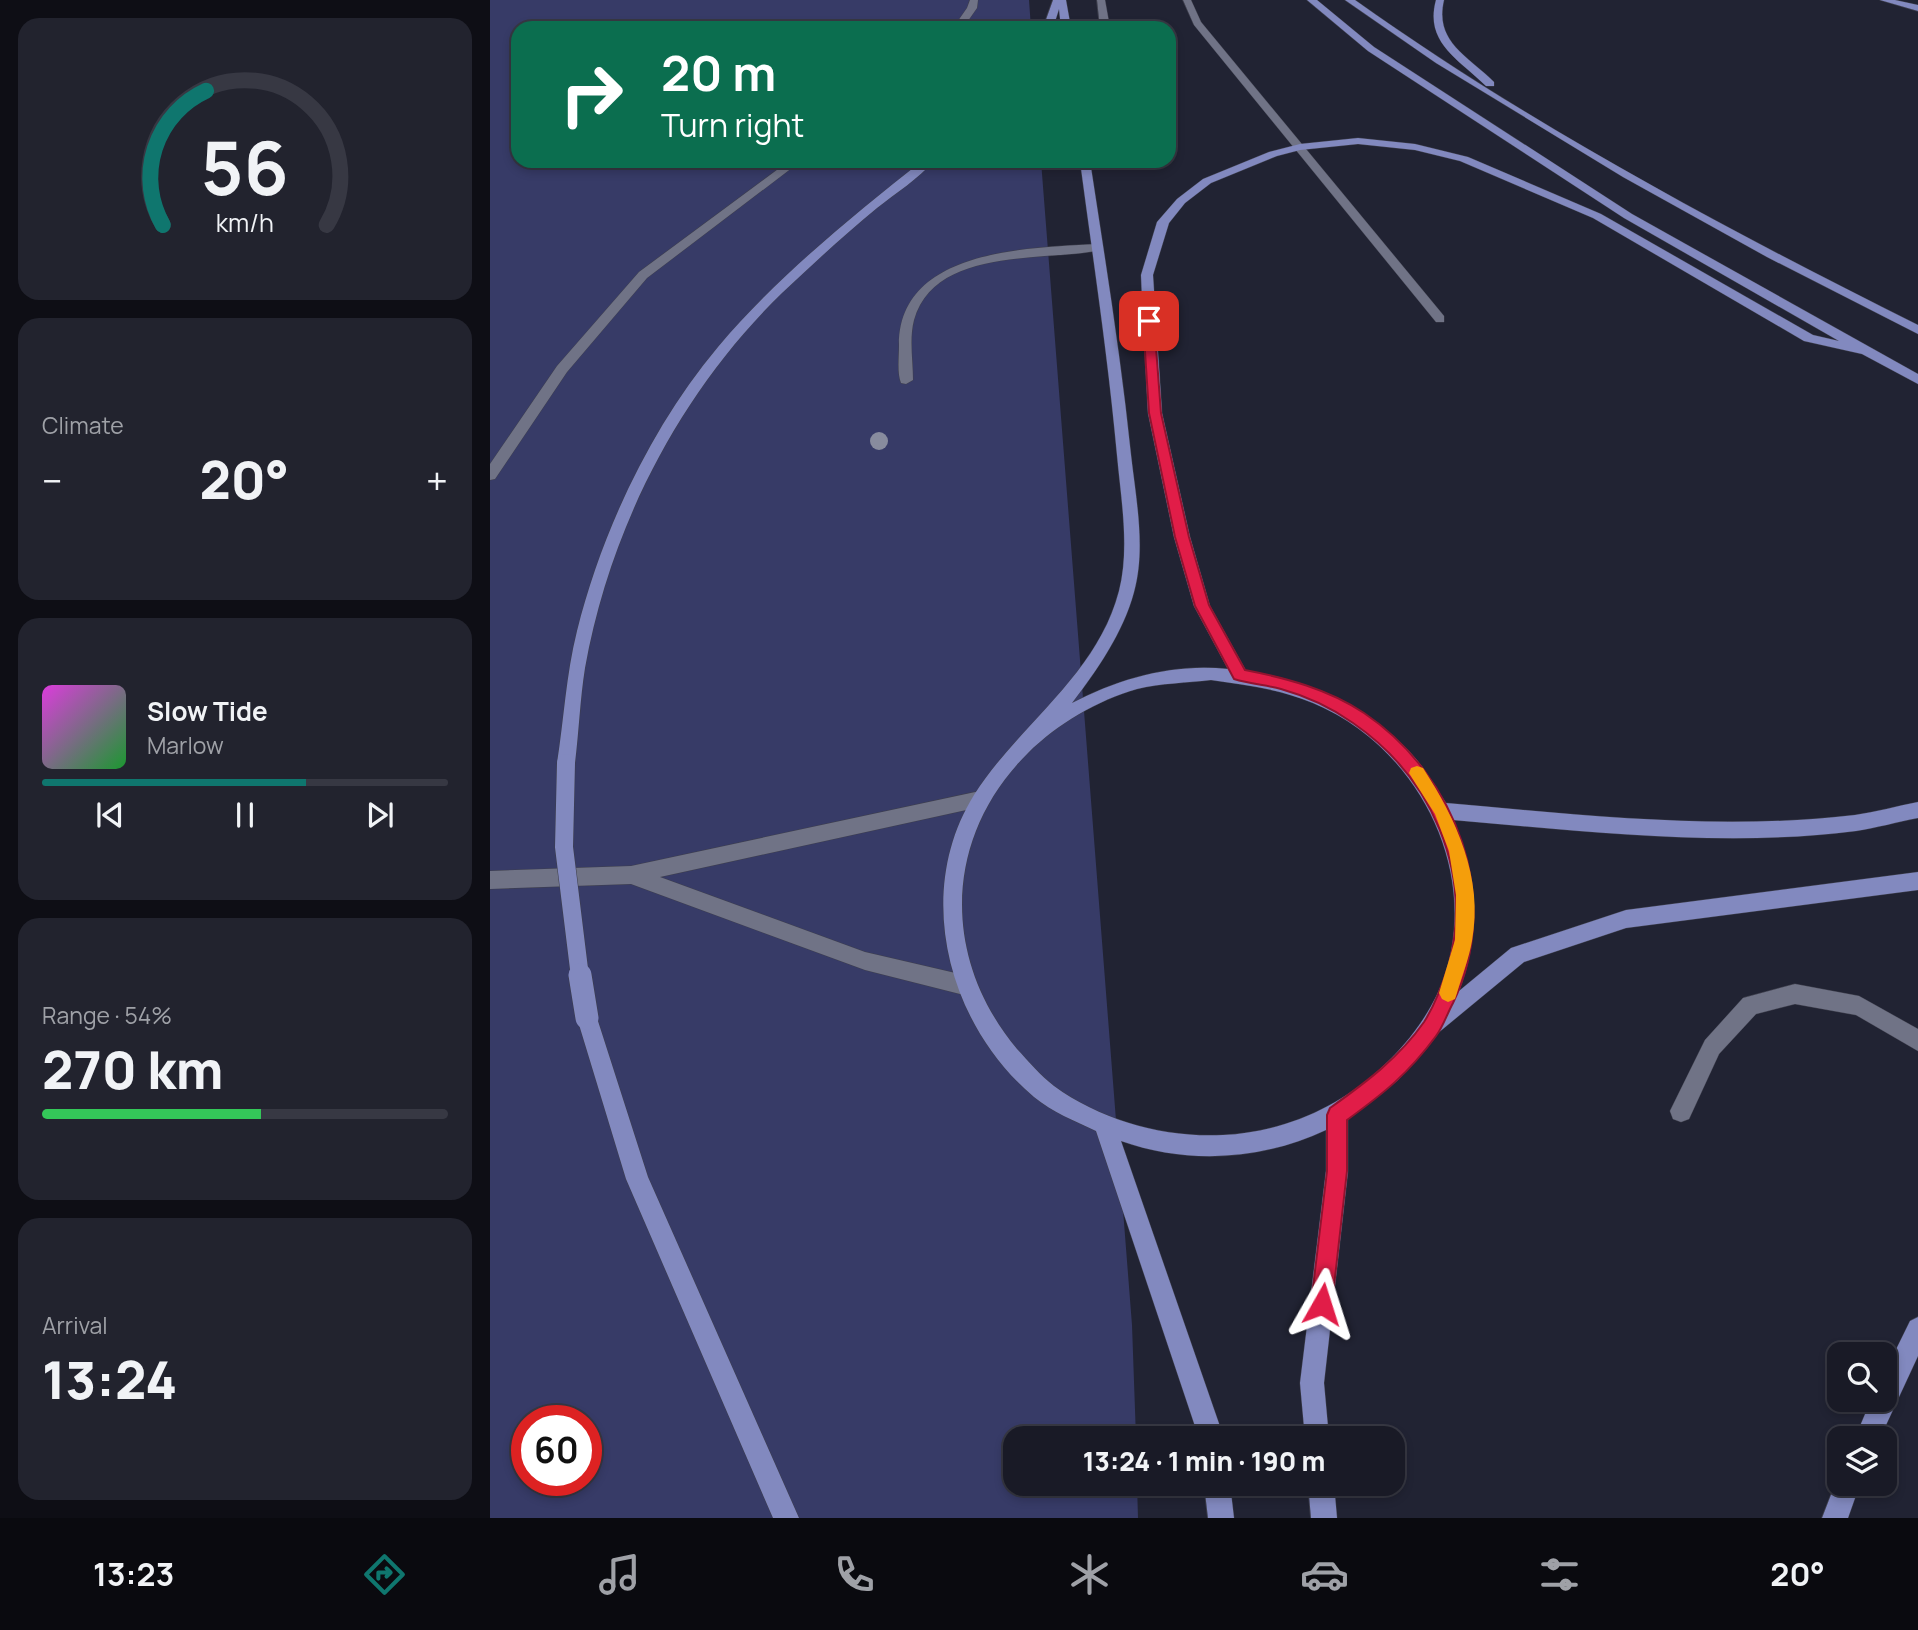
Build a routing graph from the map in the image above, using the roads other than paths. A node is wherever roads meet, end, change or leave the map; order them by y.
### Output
1 (974, 0) edge
2 (1059, 0) edge
3 (1101, 0) edge
4 (1187, 0) edge
5 (1311, 0) edge
6 (1349, 0) edge
7 (1440, 0) edge
8 (1884, 0) edge
9 (1918, 8) edge
10 (963, 21) edge
11 (1051, 21) edge
12 (1064, 21) edge
13 (1104, 21) edge
14 (1496, 97) junction
15 (1300, 147) junction
16 (786, 168) edge
17 (921, 168) edge
18 (1086, 168) edge
19 (1097, 248) junction
20 (1440, 319) dead end
21 (1918, 330) edge
22 (1862, 350) junction
23 (906, 380) dead end
24 (1918, 380) edge
25 (490, 475) edge
26 (1240, 675) junction
27 (1037, 733) junction
28 (980, 799) junction
29 (1918, 810) edge
30 (1441, 811) junction
31 (631, 875) junction
32 (490, 880) edge
33 (1918, 881) edge
34 (964, 985) junction
35 (1431, 1028) junction
36 (1918, 1041) edge
37 (1681, 1111) dead end
38 (1337, 1115) junction
39 (1105, 1126) junction
40 (1918, 1329) edge
41 (1897, 1374) edge
42 (1207, 1426) edge
43 (1316, 1426) edge
44 (1218, 1496) edge
45 (1322, 1496) edge
46 (1843, 1496) edge
47 (786, 1518) edge
48 (1221, 1518) edge
49 (1324, 1518) edge
50 (1835, 1518) edge

1 - 10 lane
2 - 11 main road
2 - 12 main road
3 - 13 lane
4 - 15 lane
5 - 22 main road
6 - 14 main road
7 - 14 main road
8 - 9 main road
14 - 21 main road
15 - 20 lane
15 - 22 main road
15 - 26 main road
16 - 25 lane
17 - 47 main road, bridge
18 - 19 main road
19 - 23 lane
19 - 27 main road
22 - 24 main road
26 - 27 main road
26 - 30 main road
27 - 28 main road
28 - 31 lane
28 - 34 main road
29 - 30 main road
30 - 35 main road
31 - 32 lane
31 - 34 lane
33 - 35 main road
34 - 39 main road
35 - 38 main road
36 - 37 lane
38 - 39 main road
38 - 43 main road
39 - 42 main road
40 - 41 main road
44 - 48 main road
45 - 49 main road
46 - 50 main road

